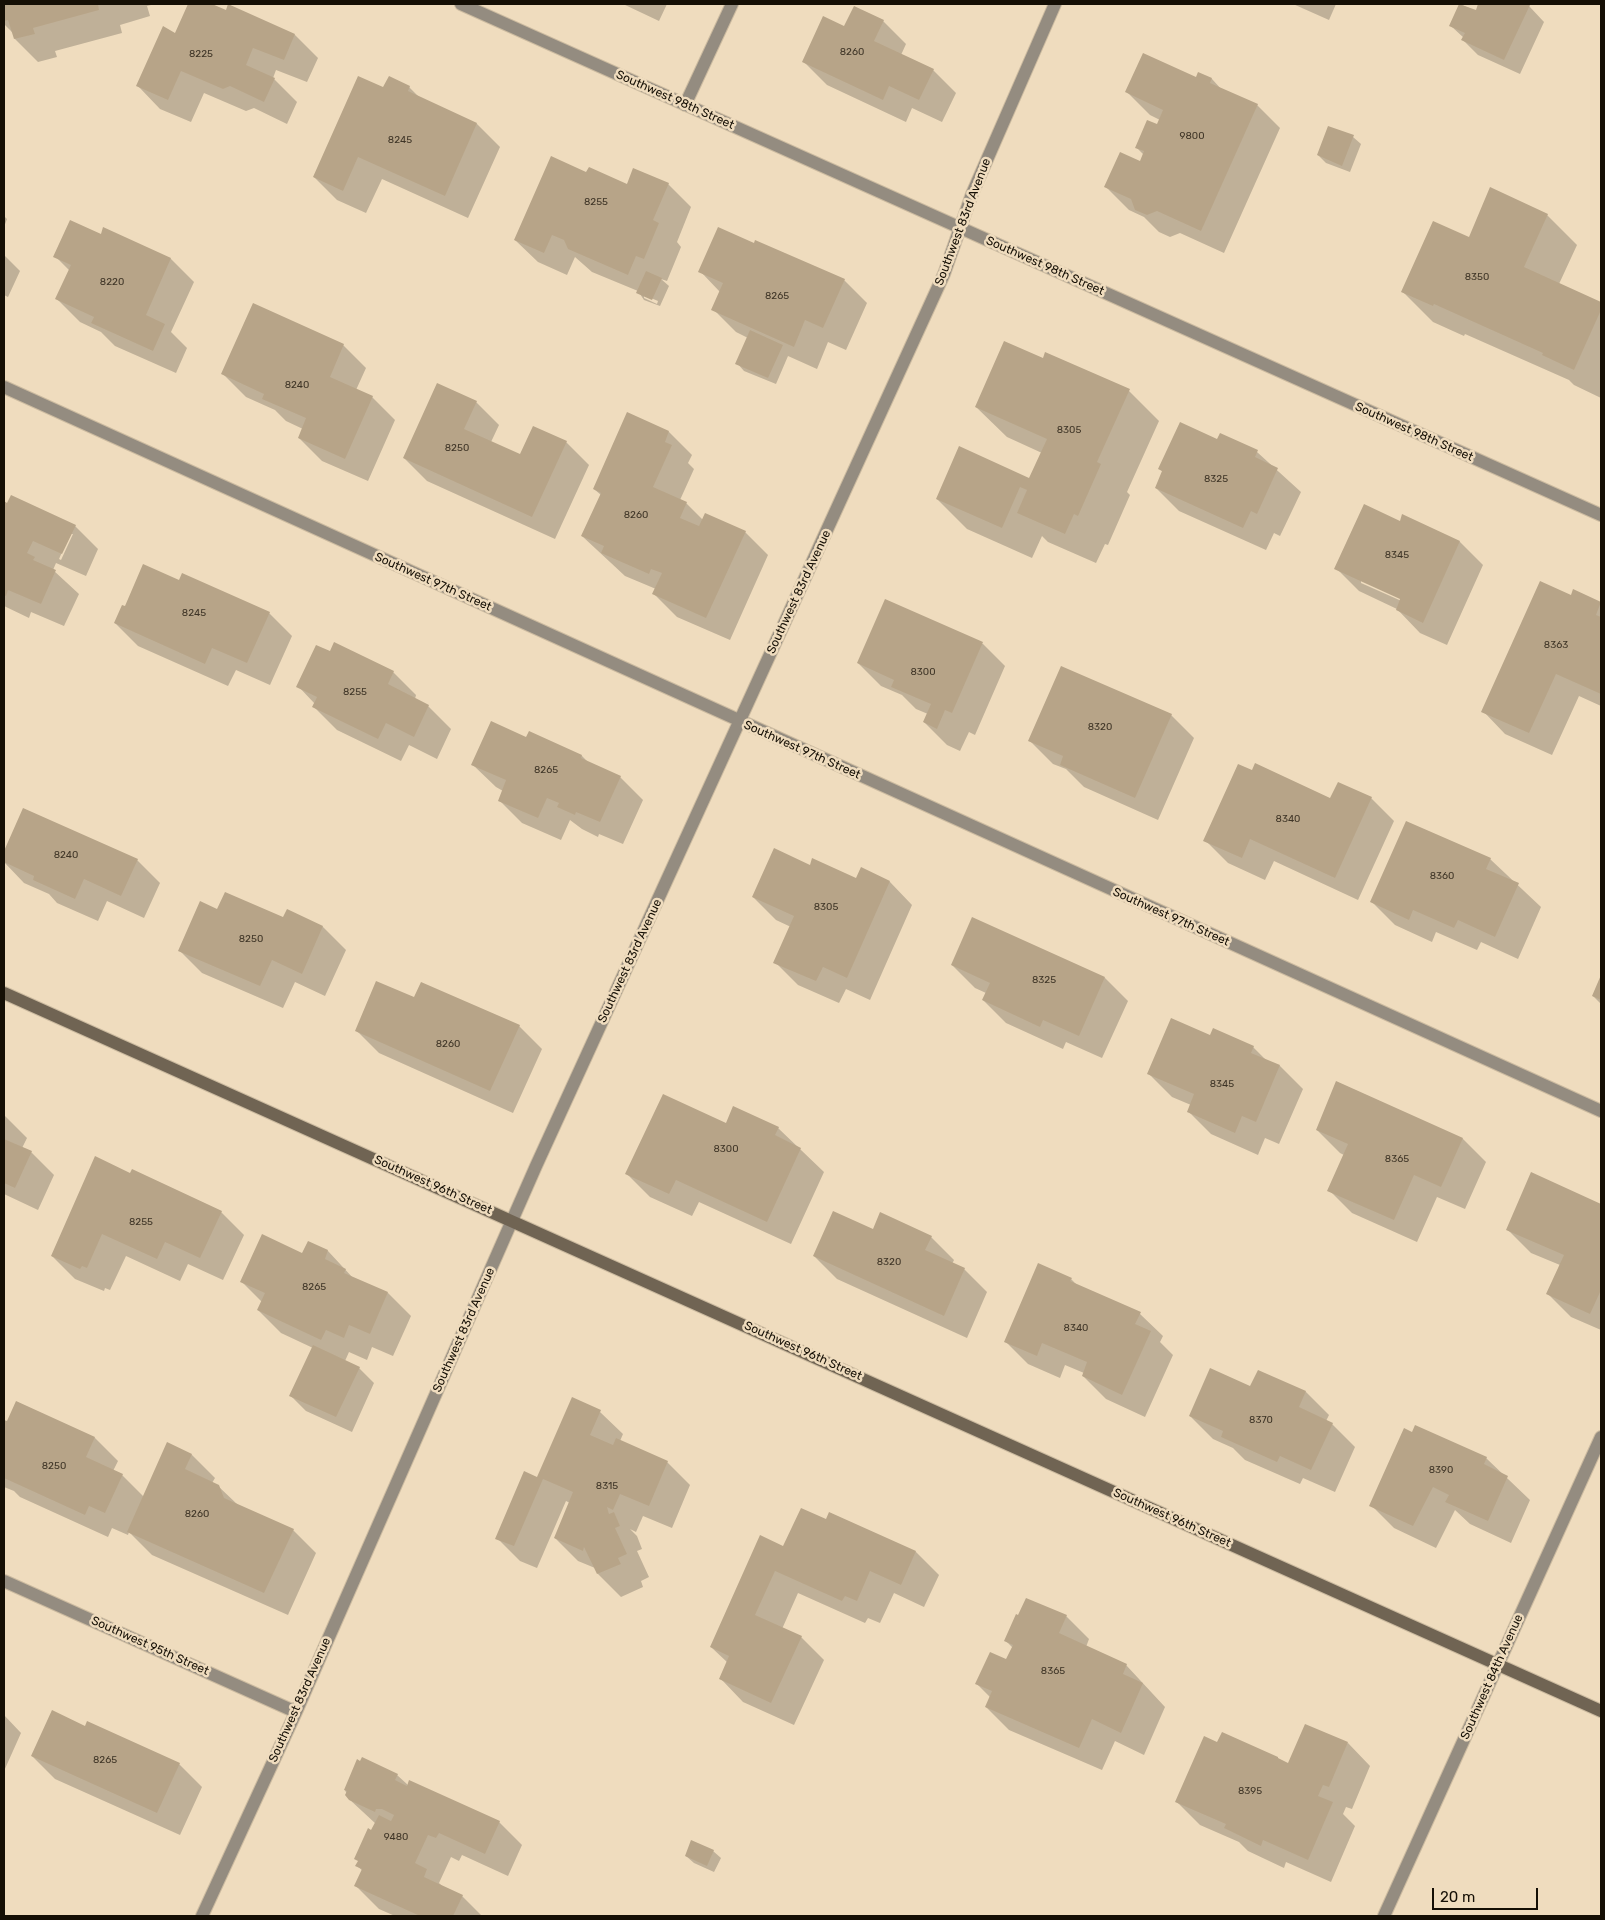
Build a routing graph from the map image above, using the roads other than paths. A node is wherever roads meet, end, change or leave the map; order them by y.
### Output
1 (461, 4) edge
2 (732, 4) edge
3 (1055, 4) edge
4 (685, 105) junction
5 (960, 228) junction
6 (4, 387) edge
7 (1601, 516) edge
8 (740, 721) junction
9 (4, 993) edge
10 (1601, 1111) edge
11 (512, 1220) junction
12 (1601, 1438) edge
13 (4, 1581) edge
14 (1498, 1665) junction
15 (1601, 1711) edge
16 (296, 1712) junction
17 (202, 1916) edge
18 (1384, 1916) edge

1 - 4 street, Southwest 98th Street
2 - 4 street
3 - 5 street, Southwest 83rd Avenue
4 - 5 street, Southwest 98th Street
5 - 7 street, Southwest 98th Street
5 - 8 street, Southwest 83rd Avenue
6 - 8 street, Southwest 97th Street
8 - 10 street, Southwest 97th Street
8 - 11 street, Southwest 83rd Avenue
9 - 11 street, Southwest 96th Street
11 - 14 street, Southwest 96th Street
11 - 16 street, Southwest 83rd Avenue
12 - 14 street, Southwest 84th Avenue
13 - 16 street, Southwest 95th Street
14 - 15 street, Southwest 96th Street
14 - 18 street, Southwest 84th Avenue
16 - 17 street, Southwest 83rd Avenue

